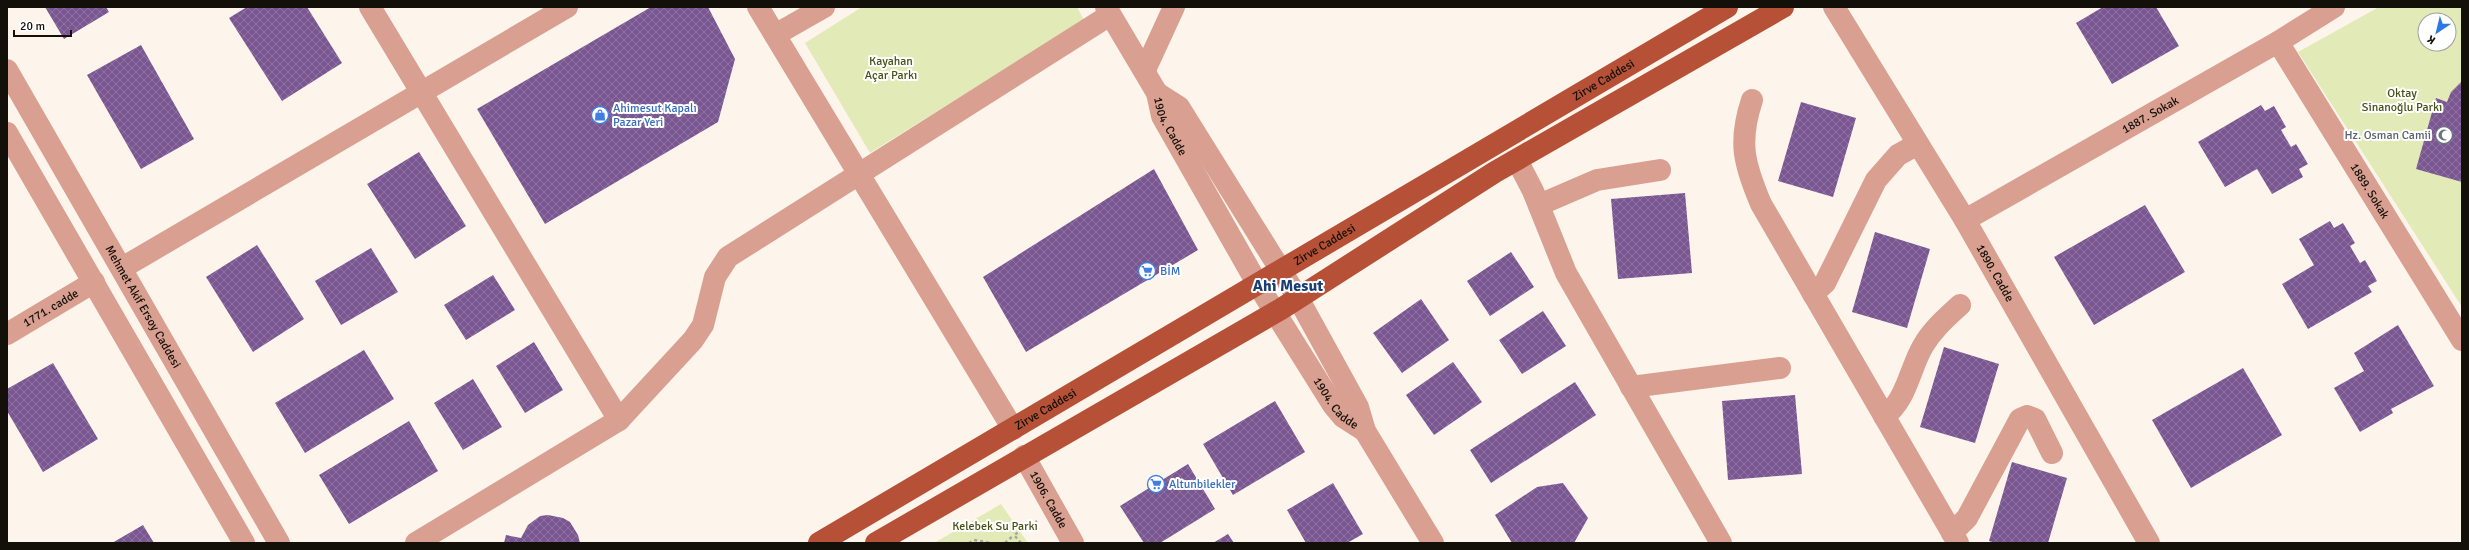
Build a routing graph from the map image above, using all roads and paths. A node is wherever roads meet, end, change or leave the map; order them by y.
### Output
1 (370, 7) edge
2 (567, 7) edge
3 (758, 7) edge
4 (824, 7) edge
5 (1174, 7) edge
6 (1727, 7) edge
7 (1783, 7) edge
8 (1834, 7) edge
9 (2334, 7) edge
10 (1108, 11) edge
11 (775, 35) junction
12 (2278, 42) junction
13 (7, 70) edge
14 (1145, 70) junction
15 (421, 92) junction
16 (1157, 93) junction
17 (1752, 100) dead end
18 (7, 133) edge
19 (1918, 144) junction
20 (1517, 160) junction
21 (1660, 170) dead end
22 (858, 174) junction
23 (1539, 205) junction
24 (1965, 220) junction
25 (122, 268) junction
26 (1281, 271) junction
27 (94, 282) junction
28 (1258, 285) junction
29 (1813, 294) junction
30 (1298, 298) junction
31 (1960, 305) dead end
32 (1275, 312) junction
33 (7, 334) edge
34 (2462, 340) edge
35 (1780, 368) dead end
36 (1631, 387) junction
37 (1884, 416) junction
38 (619, 420) junction
39 (1013, 429) junction
40 (1365, 431) junction
41 (2052, 452) dead end
42 (1024, 456) junction
43 (1054, 510) junction
44 (1014, 535) junction
45 (1955, 538) edge
46 (244, 543) edge
47 (279, 543) edge
48 (416, 543) edge
49 (819, 543) edge
50 (876, 543) edge
51 (969, 543) edge
52 (991, 543) edge
53 (1005, 543) edge
54 (1021, 543) edge
55 (1073, 543) edge
56 (1433, 543) edge
57 (1721, 543) edge
58 (2149, 543) edge

1 - 15 street
2 - 15 street
3 - 11 street
4 - 11 street
5 - 14 street
6 - 26 main road, Zirve Caddesi
7 - 20 main road
8 - 19 street, 1890. Cadde
9 - 12 street, 1887. Sokak
10 - 14 street
10 - 22 street
11 - 22 street
12 - 24 street, 1887. Sokak
12 - 34 street, 1889. Sokak
13 - 25 street, Mehmet Akif Ersoy Caddesi
14 - 16 street
15 - 25 street
15 - 38 street
16 - 26 street, 1904. Cadde
16 - 28 street, 1904. Cadde
17 - 29 street
18 - 27 street
19 - 24 street, 1890. Cadde
19 - 29 street
20 - 23 street
20 - 30 main road
21 - 23 street
22 - 38 street
22 - 39 street
23 - 36 street
24 - 58 street, 1890. Cadde
25 - 47 street, Mehmet Akif Ersoy Caddesi
26 - 28 main road, Zirve Caddesi
26 - 30 street, 1904. Cadde
27 - 33 street, 1771. cadde
27 - 46 street
28 - 32 street, 1904. Cadde
28 - 39 main road, Zirve Caddesi
29 - 37 street
30 - 32 main road
30 - 40 street, 1904. Cadde
31 - 37 street
32 - 40 street, 1904. Cadde
32 - 42 main road
35 - 36 street
36 - 57 street
37 - 45 street
38 - 48 street
39 - 49 main road, Zirve Caddesi
40 - 56 street, 1904. Cadde
41 - 45 street
42 - 43 street, 1906. Cadde
42 - 50 main road
43 - 44 path
43 - 55 street, 1906. Cadde
44 - 53 path
44 - 54 path
51 - 52 path

